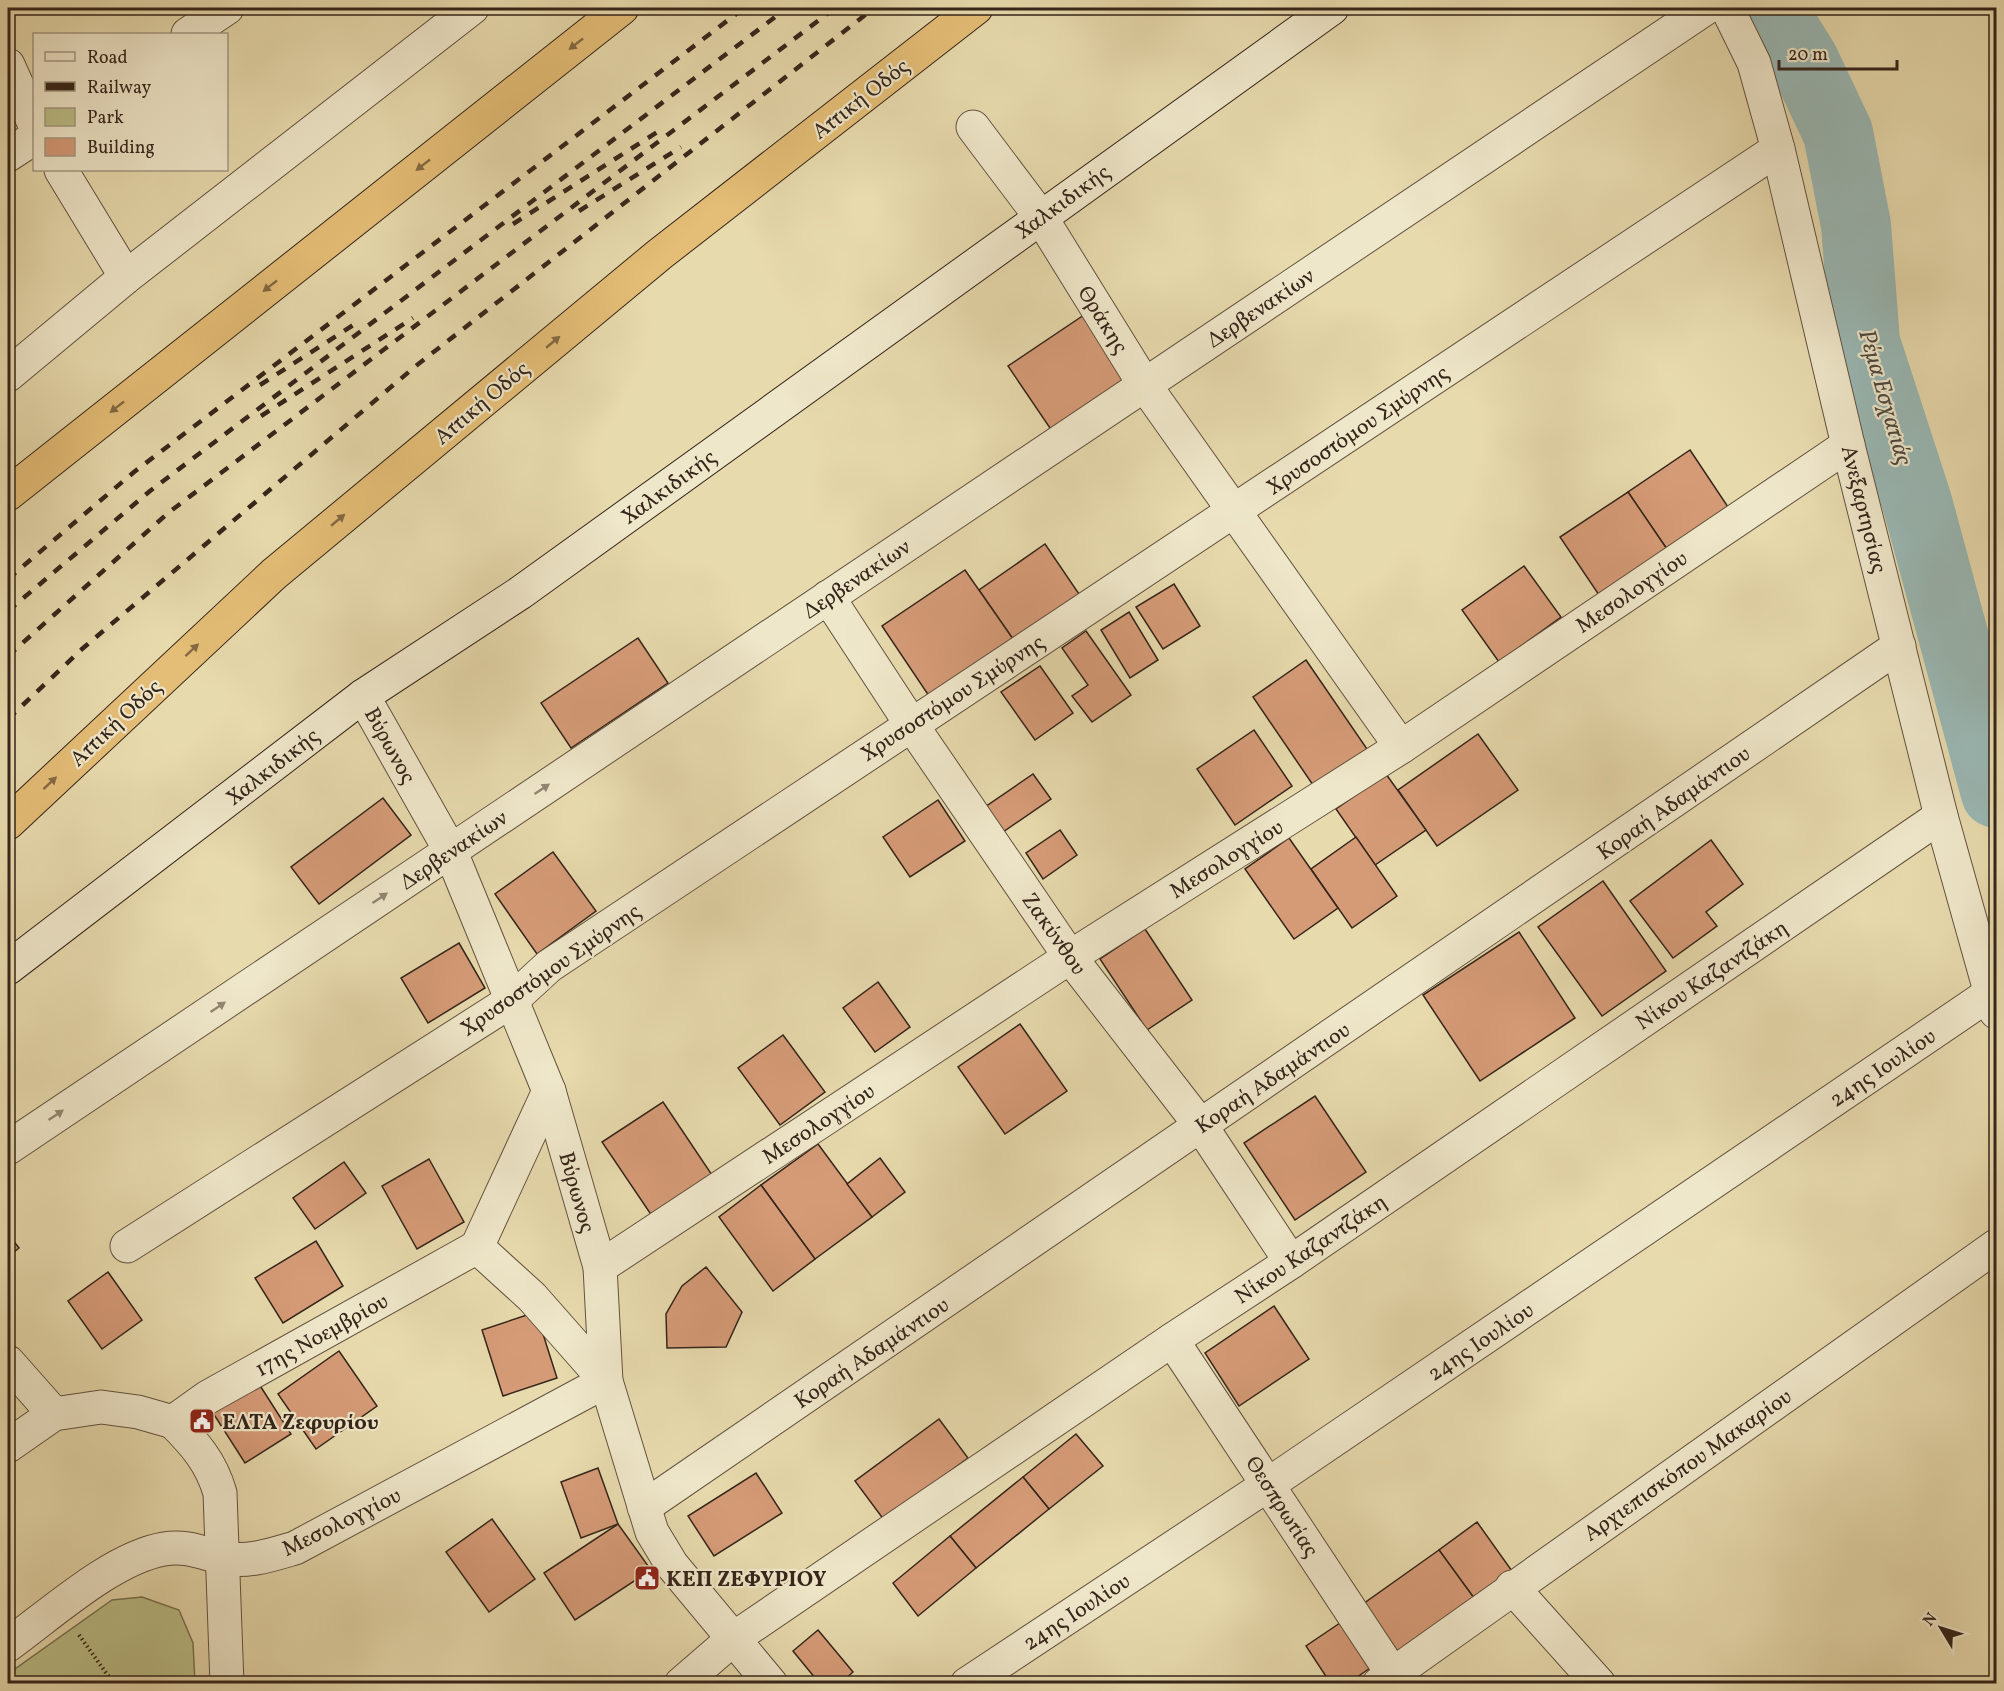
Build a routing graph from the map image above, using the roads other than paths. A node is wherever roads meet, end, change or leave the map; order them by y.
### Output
1 (227, 8) edge
2 (472, 8) edge
3 (622, 8) edge
4 (976, 8) edge
5 (1332, 8) edge
6 (1706, 8) edge
7 (1727, 8) edge
8 (190, 33) edge
9 (8, 65) edge
10 (33, 121) edge
11 (973, 127) dead end
12 (33, 139) edge
13 (1778, 148) junction
14 (8, 155) edge
15 (62, 171) edge
16 (1040, 216) junction
17 (126, 277) junction
18 (8, 375) edge
19 (1144, 384) junction
20 (1848, 445) junction
21 (8, 494) edge
22 (1233, 512) junction
23 (828, 597) junction
24 (1899, 646) junction
25 (363, 696) junction
26 (911, 724) junction
27 (1401, 747) junction
28 (1941, 816) junction
29 (8, 823) edge
30 (450, 850) junction
31 (1070, 957) junction
32 (8, 968) edge
33 (511, 1001) junction
34 (1994, 1004) edge
35 (549, 1091) junction
36 (1201, 1126) junction
37 (8, 1148) edge
38 (127, 1246) dead end
39 (1996, 1246) edge
40 (477, 1247) junction
41 (1291, 1262) junction
42 (600, 1267) junction
43 (1172, 1340) junction
44 (8, 1362) edge
45 (606, 1381) junction
46 (54, 1414) junction
47 (173, 1422) junction
48 (8, 1446) edge
49 (1269, 1484) junction
50 (644, 1507) junction
51 (223, 1558) junction
52 (1512, 1587) junction
53 (733, 1639) junction
54 (8, 1645) edge
55 (1385, 1678) edge
56 (227, 1683) edge
57 (681, 1683) edge
58 (771, 1683) edge
59 (966, 1683) edge
60 (1599, 1683) edge

1 - 8 street
2 - 17 street
3 -> 21 highway
29 -> 4 highway, Αττική Οδός
5 - 16 street, Χαλκιδικής
6 - 19 street, Δερβενακίων
7 - 13 street, Ανεξαρτησίας
9 - 10 street
11 - 16 street, Θράκης
12 - 14 street
13 - 20 street, Ανεξαρτησίας
13 - 22 street, Χρυσοστόμου Σμύρνης
15 - 17 street
16 - 19 street, Θράκης
16 - 25 street, Χαλκιδικής
17 - 18 street
19 - 22 street, Θράκης
19 - 23 street, Δερβενακίων
20 - 24 street, Ανεξαρτησίας
20 - 27 street, Μεσολογγίου
22 - 26 street, Χρυσοστόμου Σμύρνης
22 - 27 street, Θράκης
23 - 26 street, Ζακύνθου
30 -> 23 street, Δερβενακίων
24 - 28 street, Ανεξαρτησίας
24 - 36 street, Κοραή Αδαμάντιου
25 - 30 street, Βύρωνος
25 - 32 street, Χαλκιδικής
26 - 31 street, Ζακύνθου
26 - 33 street, Χρυσοστόμου Σμύρνης
27 - 31 street, Μεσολογγίου
28 - 34 street, Ανεξαρτησίας
28 - 41 street, Νίκου Καζαντζάκη
30 - 33 street, Βύρωνος
37 -> 30 street, Δερβενακίων
31 - 36 street, Ζακύνθου
31 - 42 street, Μεσολογγίου
33 - 35 street, Βύρωνος
33 - 38 street, Χρυσοστόμου Σμύρνης
34 - 49 street, 24ης Ιουλίου
35 - 40 street
35 - 42 street, Βύρωνος
36 - 41 street, Ζακύνθου
36 - 50 street, Κοραή Αδαμάντιου
39 - 52 street, Αρχιεπισκόπου Μακαρίου
40 - 45 street
40 - 47 street, 17ης Νοεμβρίου
41 - 43 street, Νίκου Καζαντζάκη
42 - 45 street, Βύρωνος
43 - 49 street, Θεσπρωτίας
43 - 53 street, Νίκου Καζαντζάκη
44 - 46 street
45 - 50 street, Βύρωνος
45 - 51 street, Μεσολογγίου
46 - 47 street
46 - 48 street
47 - 51 street
49 - 55 street, Θεσπρωτίας
49 - 59 street, 24ης Ιουλίου
50 - 53 street, Βύρωνος
51 - 54 street, Μεσολογγίου
51 - 56 street
52 - 55 street, Αρχιεπισκόπου Μακαρίου
52 - 60 street
53 - 57 street, Νίκου Καζαντζάκη
53 - 58 street, Βύρωνος

